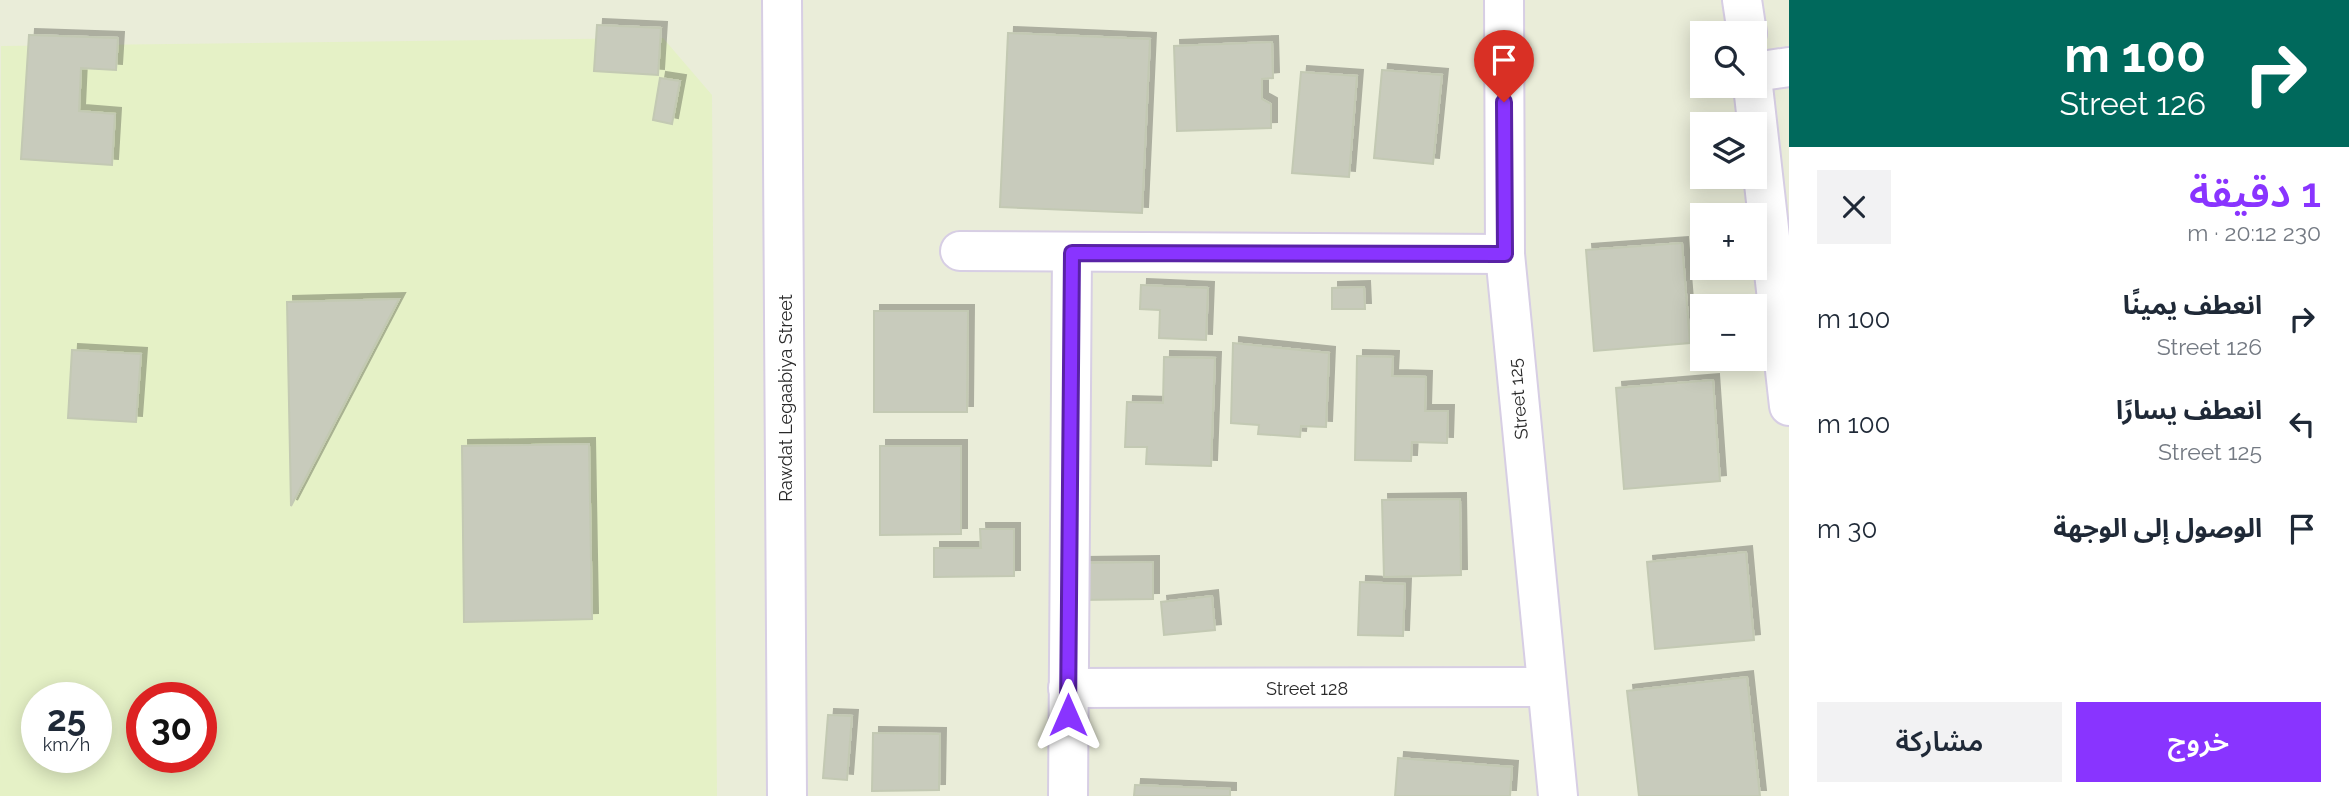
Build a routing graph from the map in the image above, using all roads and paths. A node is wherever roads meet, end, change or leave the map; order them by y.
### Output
1 (782, 0) edge
2 (1504, 0) edge
3 (1742, 0) edge
4 (1745, 21) edge
5 (1789, 67) edge
6 (1767, 70) edge
7 (1755, 98) edge
8 (960, 251) dead end
9 (1072, 253) junction
10 (1505, 254) junction
11 (1789, 406) edge
12 (1545, 687) junction
13 (1068, 688) junction
14 (787, 796) edge
15 (1068, 796) edge
16 (1558, 796) edge

1 - 14 street, Rawdat Legaabiya Street
2 - 10 street, Street 125
3 - 4 street
5 - 6 street
7 - 11 street
8 - 9 street
9 - 10 street
9 - 13 street
10 - 12 street, Street 125
12 - 13 street, Street 128
12 - 16 street, Street 125
13 - 15 street

